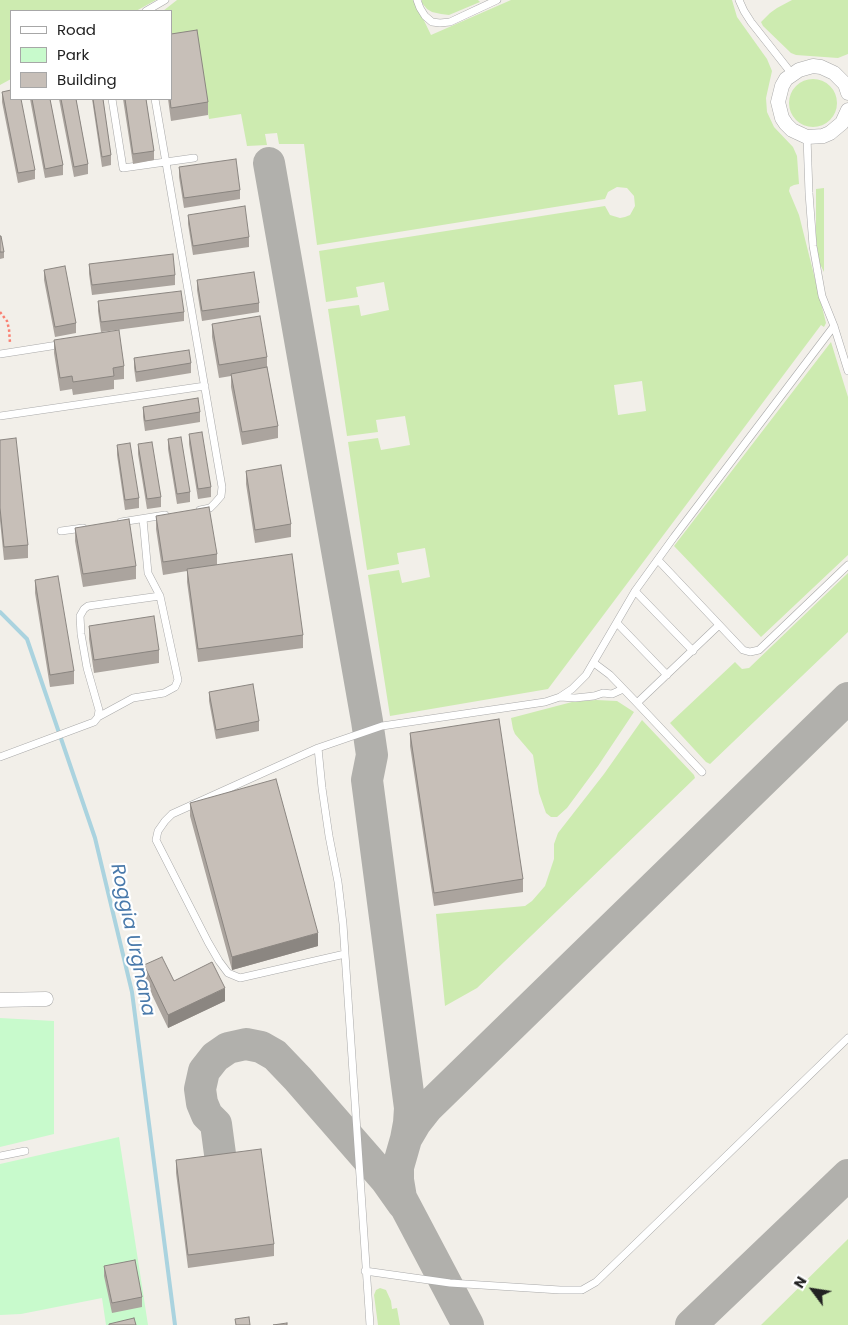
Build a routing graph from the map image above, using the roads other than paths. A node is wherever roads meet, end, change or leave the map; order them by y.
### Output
1 (165, 0) edge
2 (417, 0) edge
3 (498, 0) edge
4 (739, 0) edge
5 (148, 10) edge
6 (792, 74) junction
7 (844, 74) edge
8 (848, 93) edge
9 (112, 100) edge
10 (155, 100) edge
11 (848, 110) edge
12 (807, 137) junction
13 (194, 158) dead end
14 (167, 162) junction
15 (834, 326) junction
16 (72, 342) edge
17 (0, 354) edge
18 (848, 371) edge
19 (205, 386) junction
20 (0, 416) edge
21 (191, 511) edge
22 (172, 514) edge
23 (143, 519) junction
24 (116, 523) edge
25 (88, 527) edge
26 (61, 531) dead end
27 (658, 560) junction
28 (848, 565) edge
29 (635, 591) junction
30 (160, 596) junction
31 (617, 623) junction
32 (719, 625) junction
33 (693, 651) junction
34 (594, 663) junction
35 (667, 675) junction
36 (623, 689) junction
37 (560, 697) junction
38 (637, 703) junction
39 (98, 717) junction
40 (318, 748) junction
41 (0, 757) edge
42 (702, 772) dead end
43 (345, 954) junction
44 (46, 999) dead end
45 (0, 1000) edge
46 (848, 1038) edge
47 (25, 1151) dead end
48 (0, 1156) edge
49 (366, 1271) junction
50 (370, 1325) edge

1 - 5 lane
2 - 3 lane
4 - 6 lane
6 - 7 street
6 - 12 street
7 - 8 street
9 - 14 lane
10 - 14 lane
11 - 12 street
12 - 15 lane
13 - 14 lane
14 - 19 lane
15 - 18 lane
15 - 27 lane
16 - 17 lane
19 - 20 lane
19 - 21 lane
22 - 23 lane
23 - 24 lane
23 - 30 lane
25 - 26 lane
27 - 29 lane
27 - 32 lane
28 - 32 lane
29 - 31 lane
29 - 33 lane
30 - 39 lane
30 - 39 lane
31 - 34 lane
31 - 35 lane
32 - 33 lane
33 - 35 lane
34 - 36 lane
34 - 37 lane
35 - 38 lane
36 - 37 lane
36 - 38 lane
37 - 40 lane
38 - 42 lane
39 - 41 lane
40 - 43 lane
40 - 43 lane
43 - 49 lane
44 - 45 street
46 - 49 lane
47 - 48 lane
49 - 50 lane

